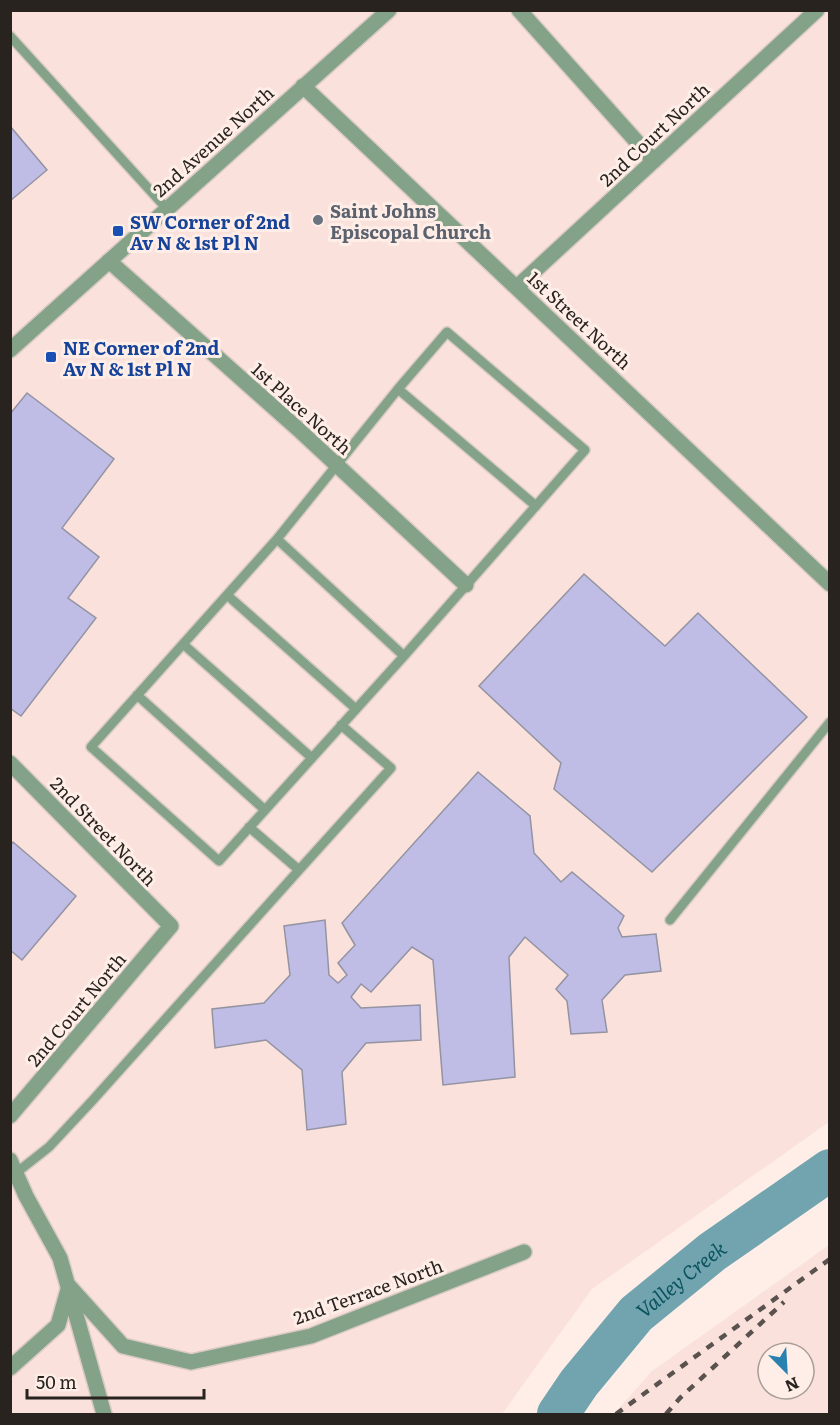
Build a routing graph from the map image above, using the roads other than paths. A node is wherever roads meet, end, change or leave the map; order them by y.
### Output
1 (389, 10) edge
2 (519, 10) edge
3 (817, 10) edge
4 (10, 36) edge
5 (303, 86) junction
6 (654, 161) junction
7 (167, 209) junction
8 (109, 261) junction
9 (517, 287) junction
10 (10, 350) edge
11 (398, 388) junction
12 (336, 465) junction
13 (536, 506) junction
14 (277, 539) junction
15 (830, 584) edge
16 (466, 585) junction
17 (227, 595) junction
18 (183, 644) junction
19 (404, 656) junction
20 (137, 695) junction
21 (356, 709) junction
22 (830, 722) edge
23 (341, 725) junction
24 (312, 758) junction
25 (10, 763) edge
26 (265, 810) junction
27 (249, 827) junction
28 (299, 870) junction
29 (670, 920) dead end
30 (171, 926) joint
31 (10, 1116) edge
32 (13, 1167) edge
33 (524, 1252) dead end
34 (69, 1286) junction
35 (10, 1368) edge
36 (104, 1414) edge

1 - 5 street, 2nd Avenue North
2 - 6 street
3 - 6 street, 2nd Court North
4 - 7 lane
5 - 7 street, 2nd Avenue North
5 - 9 street, 1st Street North
6 - 9 street, 2nd Court North
7 - 8 street, 2nd Avenue North
8 - 10 street, 2nd Avenue North
8 - 12 street, 1st Place North
9 - 15 street, 1st Street North
11 - 12 lane
11 - 13 lane
11 - 13 lane
12 - 14 lane
12 - 16 street, 1st Place North
13 - 16 lane
14 - 17 lane
14 - 19 lane
16 - 19 lane
17 - 18 lane
17 - 21 lane
18 - 20 lane
18 - 24 lane
19 - 21 lane
20 - 26 lane
20 - 27 lane
21 - 23 lane
22 - 29 lane
23 - 24 lane
23 - 28 lane
24 - 26 lane
25 - 30 street, 2nd Street North
26 - 27 lane
27 - 28 lane
28 - 32 lane
30 - 31 street, 2nd Court North
32 - 34 street
33 - 34 street, 2nd Terrace North
34 - 35 street
34 - 36 street

